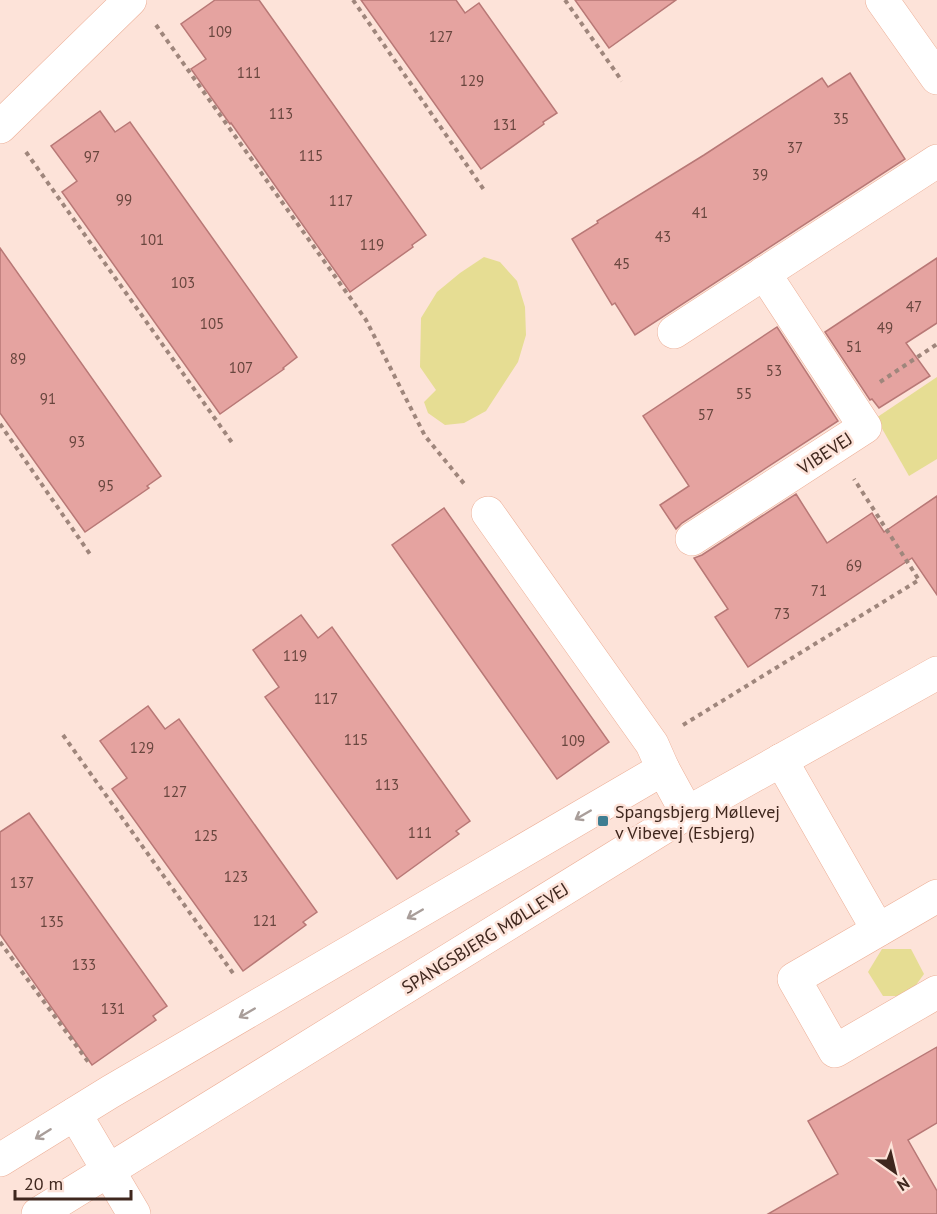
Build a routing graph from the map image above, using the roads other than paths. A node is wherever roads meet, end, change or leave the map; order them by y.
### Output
1 (882, 0) edge
2 (141, 10) edge
3 (937, 78) edge
4 (3, 124) edge
5 (937, 161) edge
6 (764, 273) junction
7 (674, 332) dead end
8 (488, 513) road end
9 (692, 539) dead end
10 (937, 673) edge
11 (657, 756) junction
12 (780, 760) junction
13 (687, 813) junction
14 (937, 896) edge
15 (878, 930) junction
16 (937, 992) edge
17 (75, 1114) junction
18 (0, 1160) edge
19 (110, 1172) junction
20 (38, 1214) edge
21 (134, 1214) edge

1 - 3 street
2 - 4 street
5 - 6 street
6 - 7 street
6 - 9 street, VIBEVEJ
8 - 11 street
10 - 12 street, SPANGSBJERG MØLLEVEJ
11 - 13 street
11 -> 17 street
12 - 13 street, SPANGSBJERG MØLLEVEJ
12 - 15 street
13 - 19 street, SPANGSBJERG MØLLEVEJ
14 - 15 street
15 - 16 street
17 -> 18 street
17 - 19 street
19 - 20 street, SPANGSBJERG MØLLEVEJ
19 - 21 street

